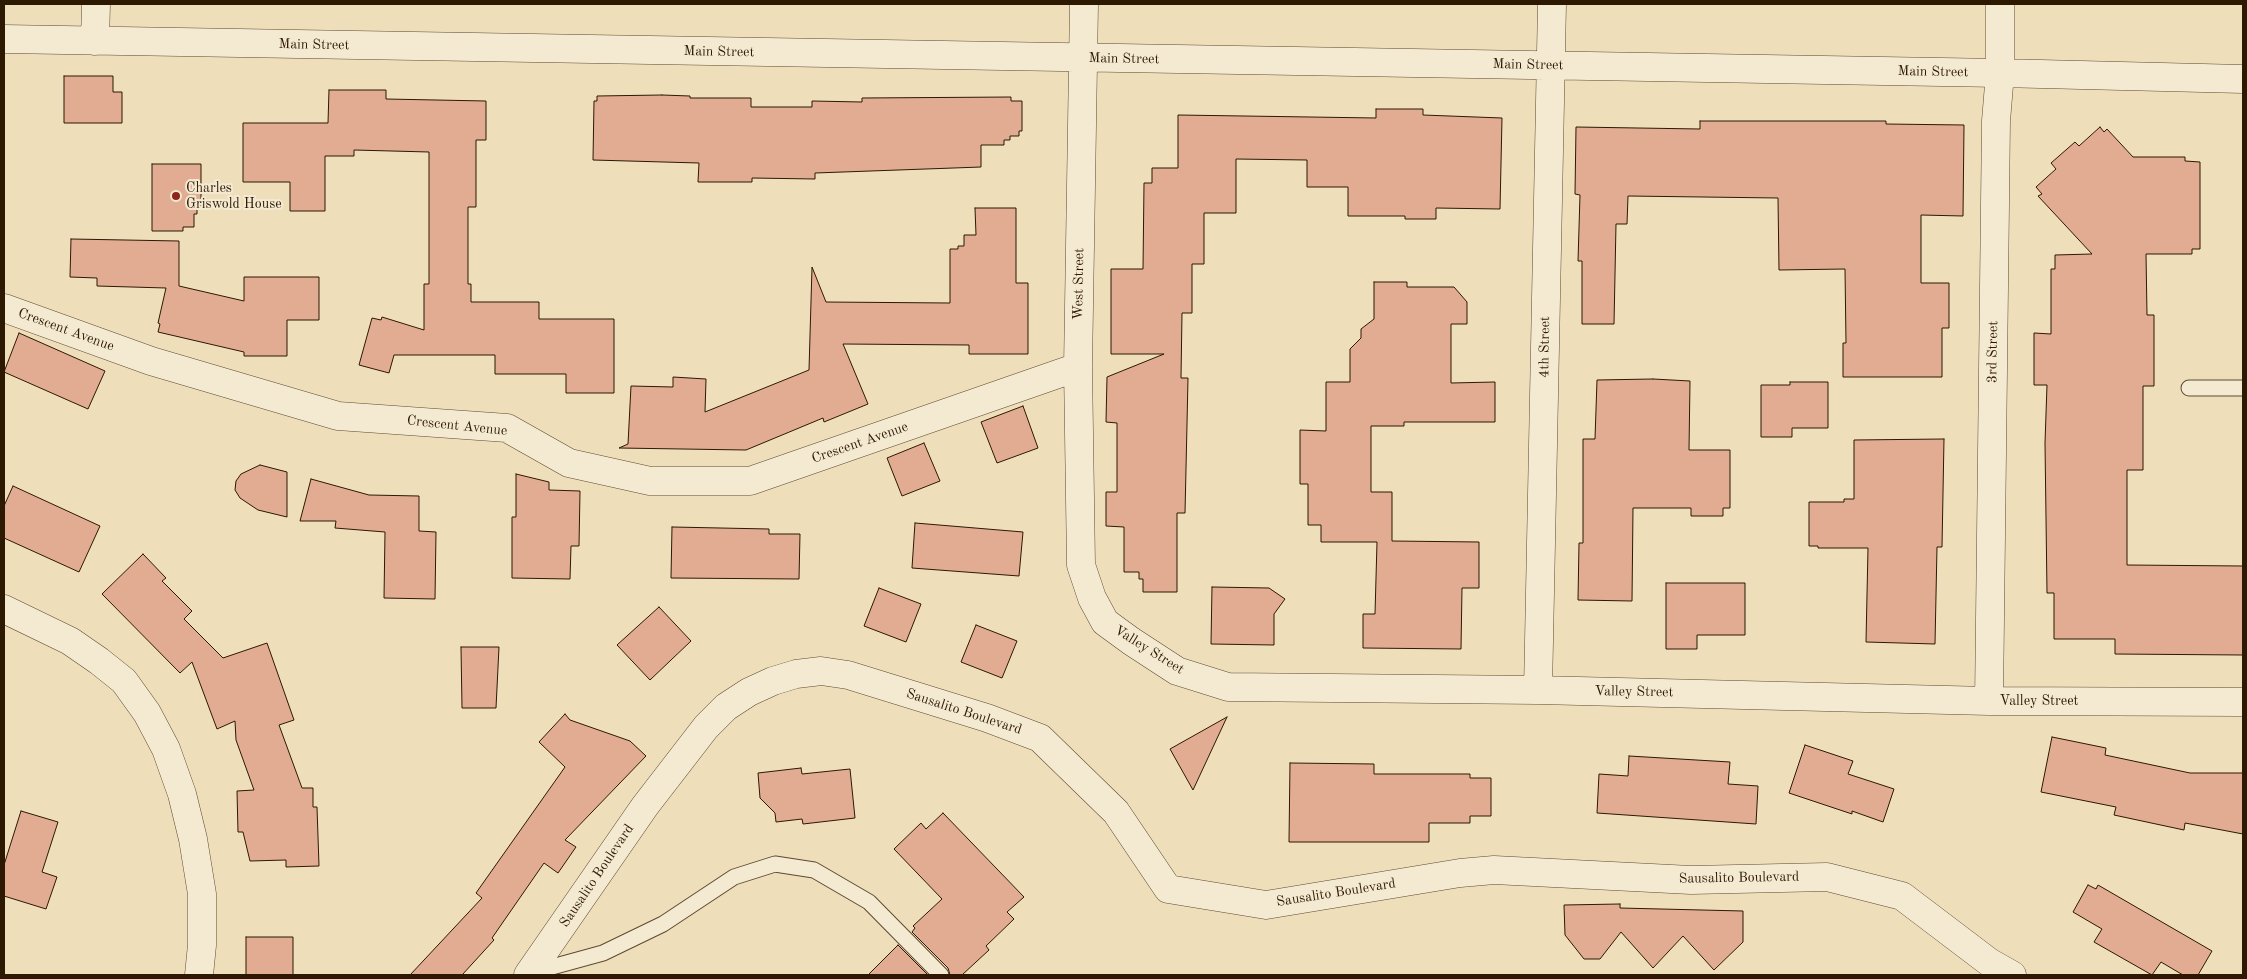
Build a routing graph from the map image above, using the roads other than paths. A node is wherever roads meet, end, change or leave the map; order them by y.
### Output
1 (96, 4) edge
2 (1084, 4) edge
3 (1552, 4) edge
4 (2000, 4) edge
5 (4, 39) edge
6 (95, 41) junction
7 (1084, 58) junction
8 (1551, 65) junction
9 (2000, 73) junction
10 (2243, 79) edge
11 (4, 308) edge
12 (1078, 367) junction
13 (2190, 388) dead end
14 (2243, 388) edge
15 (1081, 565) joint
16 (4, 609) edge
17 (1538, 690) junction
18 (1989, 701) junction
19 (2243, 702) edge
20 (1997, 971) edge
21 (529, 974) edge
22 (199, 975) edge
23 (941, 975) edge

1 - 6 street
2 - 7 street, West Street
3 - 8 street, 4th Street
4 - 9 street, 3rd Street
5 - 6 street, Main Street
6 - 7 street, Main Street
7 - 8 street, Main Street
7 - 12 street, West Street
8 - 9 street, Main Street
8 - 17 street, 4th Street
9 - 10 street, Main Street
9 - 18 street, 3rd Street
11 - 12 street, Crescent Avenue
12 - 15 street, West Street
13 - 14 lane
15 - 17 street, Valley Street
16 - 22 street
17 - 18 street, Valley Street
18 - 19 street, Valley Street
20 - 21 street, Sausalito Boulevard
21 - 23 lane

